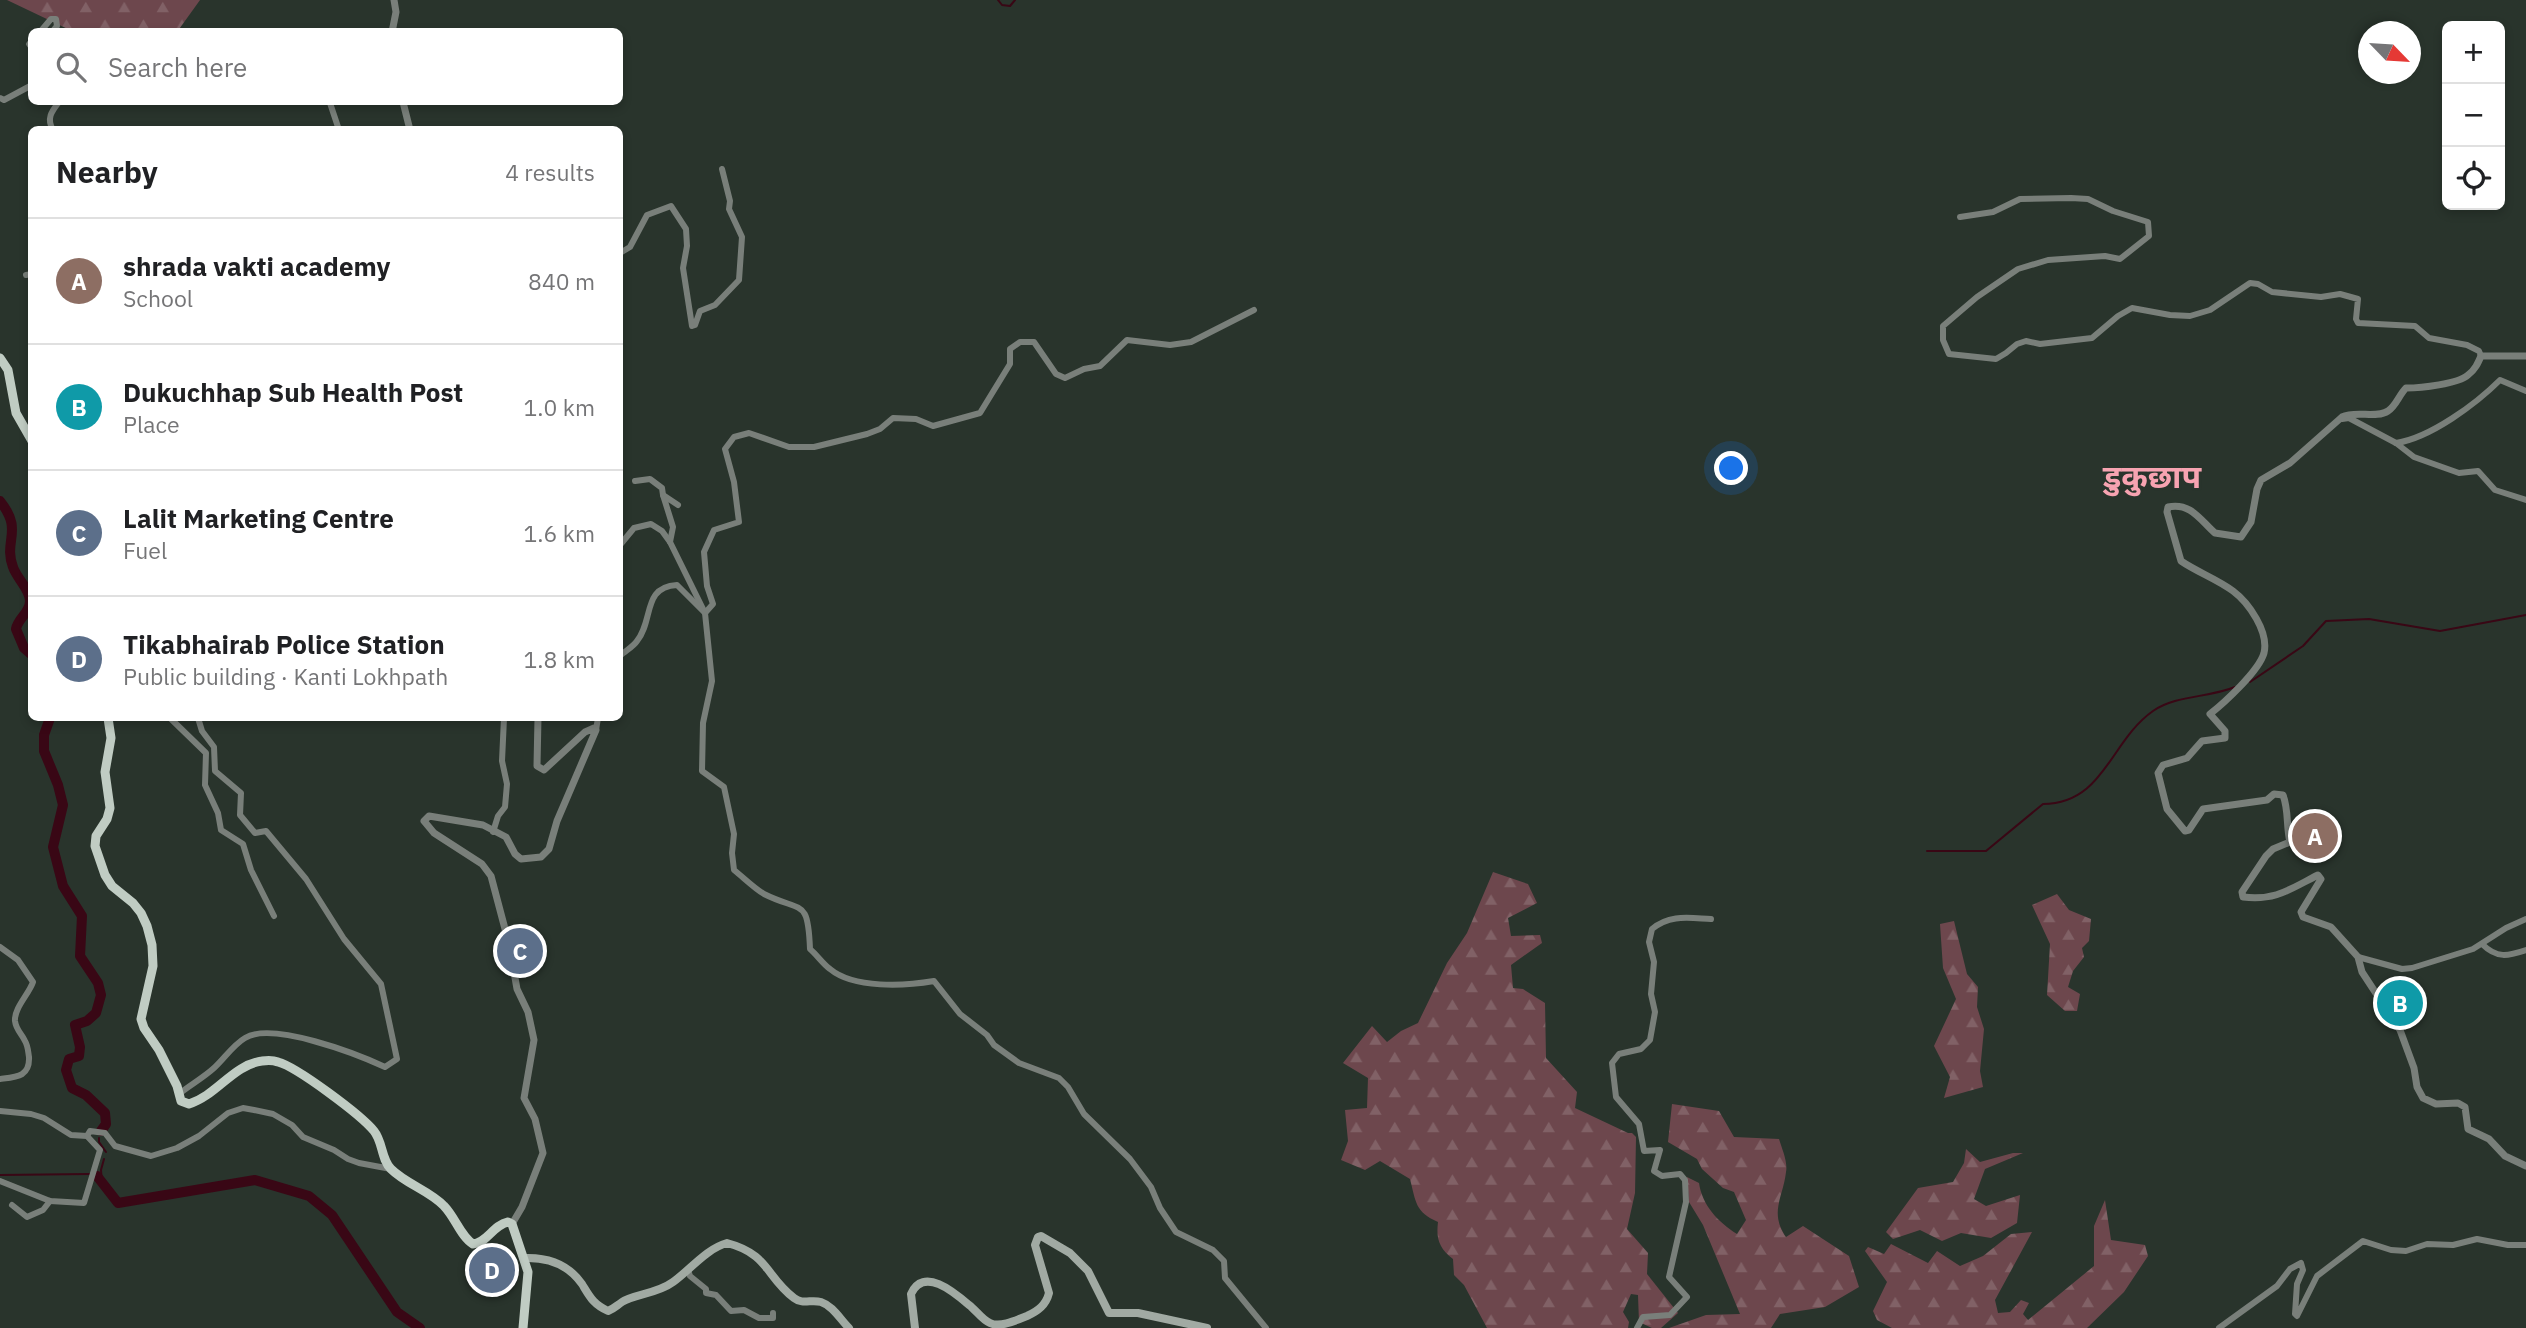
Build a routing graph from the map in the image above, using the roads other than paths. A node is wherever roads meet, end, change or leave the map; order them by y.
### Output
1 (394, 0) edge
2 (43, 28) edge
3 (55, 28) edge
4 (393, 28) edge
5 (28, 87) edge
6 (0, 98) edge
7 (57, 105) edge
8 (331, 105) edge
9 (405, 105) edge
10 (50, 126) edge
11 (338, 126) edge
12 (409, 126) edge
13 (722, 169) dead end
14 (1960, 217) dead end
15 (623, 251) edge
16 (1254, 310) dead end
17 (2481, 356) junction
18 (2526, 356) edge
19 (0, 358) edge
20 (2526, 391) edge
21 (2340, 419) junction
22 (28, 432) edge
23 (2396, 443) junction
24 (635, 481) dead end
25 (663, 495) junction
26 (2526, 500) edge
27 (678, 505) dead end
28 (623, 541) edge
29 (670, 542) junction
30 (705, 613) junction
31 (623, 654) edge
32 (108, 721) edge
33 (173, 721) edge
34 (199, 721) edge
35 (504, 721) edge
36 (538, 721) edge
37 (598, 721) edge
38 (596, 730) junction
39 (215, 771) junction
40 (205, 785) junction
41 (493, 832) junction
42 (274, 916) dead end
43 (1711, 919) dead end
44 (2526, 919) edge
45 (2482, 944) junction
46 (0, 947) edge
47 (2526, 950) edge
48 (2358, 957) junction
49 (0, 1079) edge
50 (179, 1094) junction
51 (0, 1111) edge
52 (87, 1136) junction
53 (2526, 1166) edge
54 (391, 1169) junction
55 (0, 1181) edge
56 (50, 1200) junction
57 (12, 1205) dead end
58 (512, 1224) junction
59 (2526, 1245) edge
60 (524, 1258) junction
61 (688, 1270) junction
62 (773, 1313) dead end
63 (523, 1328) edge
64 (849, 1328) edge
65 (915, 1328) edge
66 (1208, 1328) edge
67 (1266, 1328) edge
68 (1637, 1328) edge
69 (2218, 1328) edge

1 - 4 street
2 - 3 street
5 - 6 street
7 - 10 street
8 - 11 street
9 - 12 street
13 - 15 street
14 - 17 street
16 - 30 street
17 - 18 street
17 - 21 street
19 - 22 main road
20 - 23 street
21 - 23 street
21 - 48 street
23 - 26 street
24 - 25 street
25 - 27 street
25 - 29 street
28 - 29 street
29 - 30 street
30 - 31 street
30 - 67 street
32 - 50 main road
33 - 40 street
34 - 39 street
35 - 41 street
36 - 38 street
37 - 38 street
38 - 41 street
39 - 40 street
39 - 50 street
40 - 42 street
41 - 58 street
43 - 68 street
44 - 45 street
45 - 47 street
45 - 48 street
46 - 49 street
48 - 53 street
50 - 54 main road
51 - 52 street
52 - 54 street
52 - 56 street
54 - 58 main road
55 - 56 street
56 - 57 street
58 - 60 main road
59 - 69 street
60 - 61 main road
60 - 63 main road
61 - 62 street
61 - 64 main road
65 - 66 main road

